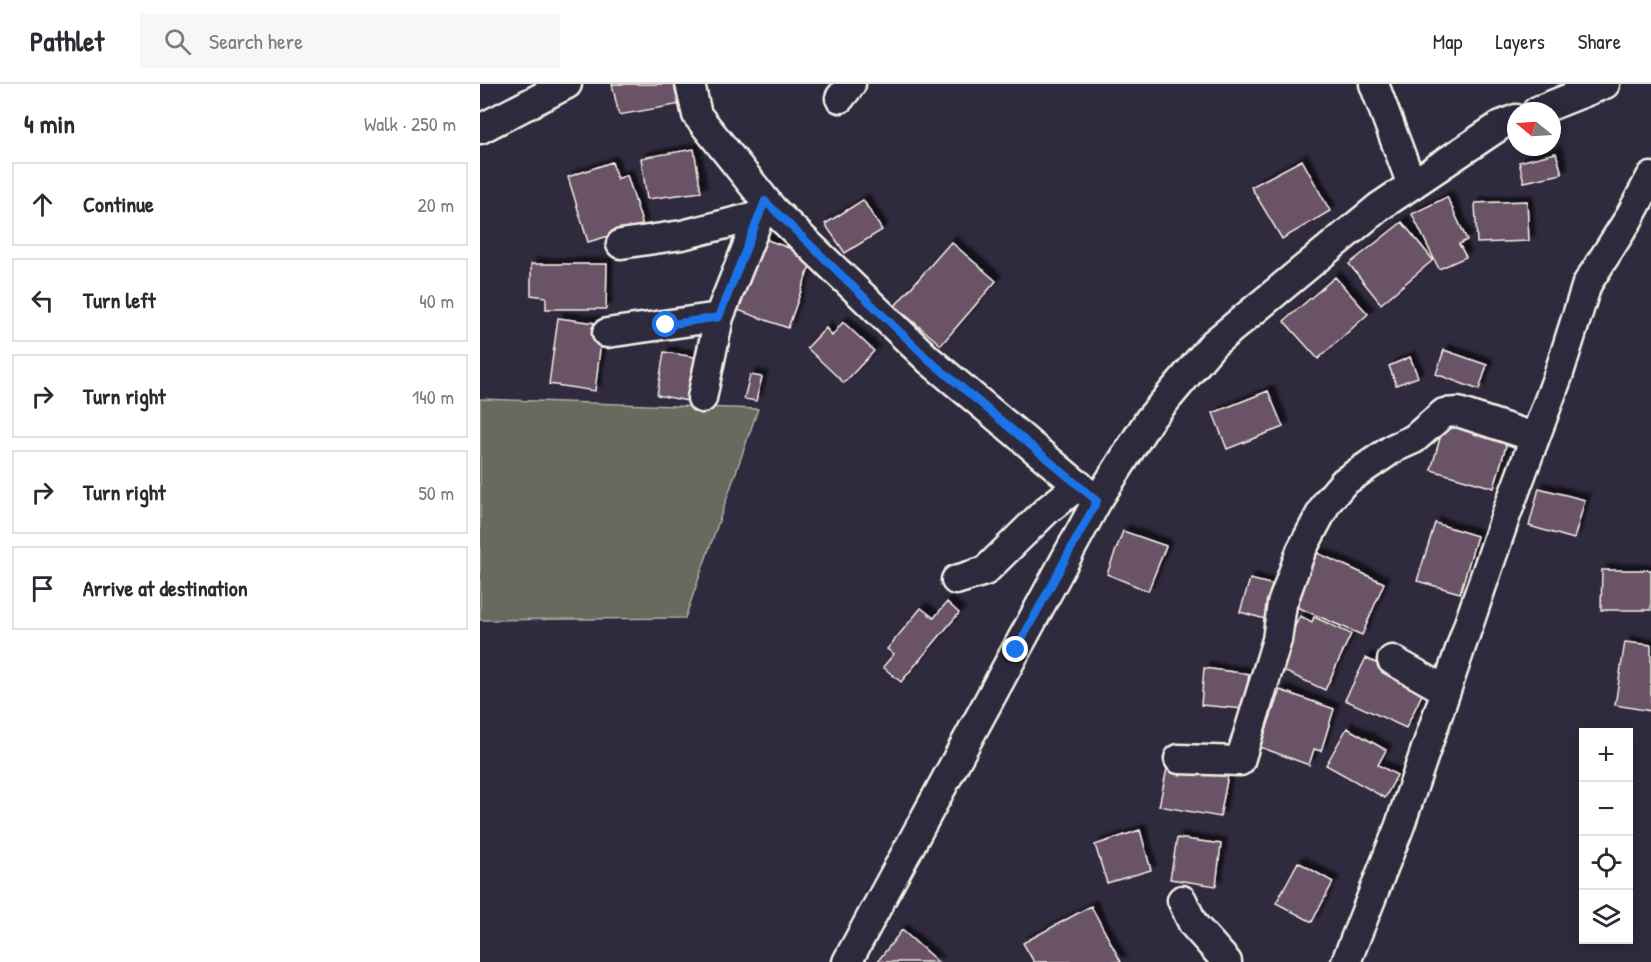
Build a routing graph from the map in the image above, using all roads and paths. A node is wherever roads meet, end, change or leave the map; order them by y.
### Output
1 (567, 84) edge
2 (690, 84) edge
3 (1374, 84) edge
4 (1605, 84) edge
5 (1560, 102) edge
6 (1507, 123) edge
7 (480, 129) edge
8 (1651, 177) edge
9 (1412, 185) junction
10 (762, 209) junction
11 (621, 243) dead end
12 (719, 317) junction
13 (608, 333) dead end
14 (702, 398) dead end
15 (1534, 437) junction
16 (1088, 493) junction
17 (956, 580) dead end
18 (1392, 660) dead end
19 (1445, 690) junction
20 (1179, 759) dead end
21 (1182, 900) dead end
22 (847, 962) edge
23 (1227, 962) edge
24 (1346, 962) edge

1 - 7 street
2 - 10 street
3 - 9 street
4 - 5 street
6 - 9 street
8 - 15 street
9 - 16 street
10 - 11 street
10 - 12 street
10 - 16 street
12 - 13 street
12 - 14 street
15 - 19 street
15 - 20 street
16 - 17 street
16 - 22 street
18 - 19 street
19 - 24 street
21 - 23 street

